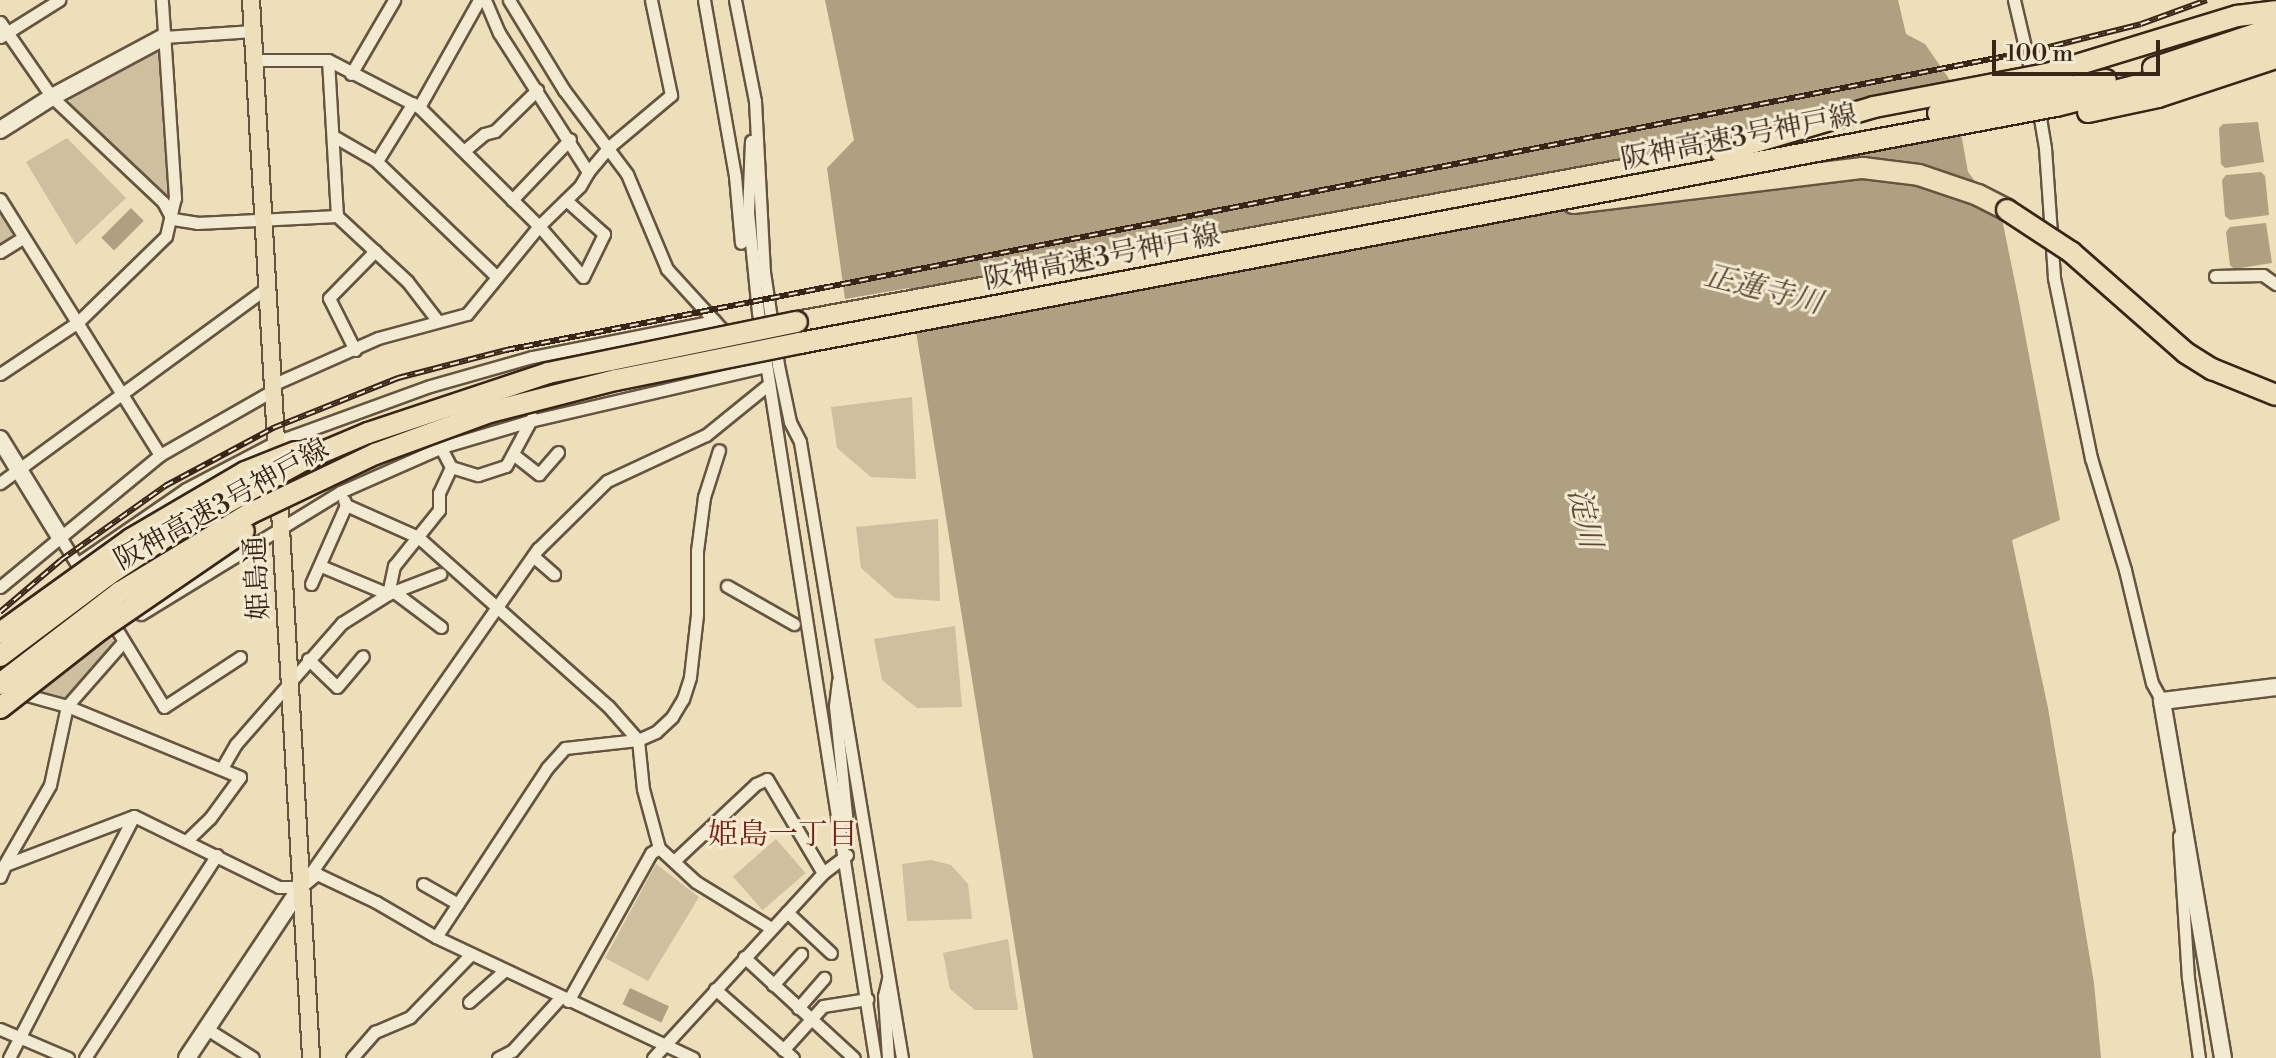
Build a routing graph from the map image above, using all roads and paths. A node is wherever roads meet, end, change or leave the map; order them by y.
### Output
1 (59, 0) edge
2 (162, 0) edge
3 (251, 0) edge
4 (394, 0) edge
5 (482, 0) edge
6 (509, 0) edge
7 (651, 0) edge
8 (704, 0) edge
9 (735, 0) edge
10 (2014, 0) edge
11 (2276, 10) edge
12 (2276, 27) edge
13 (2, 31) edge
14 (253, 31) junction
15 (164, 37) junction
16 (2276, 43) edge
17 (2276, 58) edge
18 (255, 60) junction
19 (328, 60) junction
20 (351, 74) junction
21 (537, 90) junction
22 (52, 97) junction
23 (755, 101) junction
24 (416, 105) junction
25 (1937, 122) junction
26 (0, 130) edge
27 (335, 137) junction
28 (570, 139) junction
29 (609, 147) junction
30 (465, 150) junction
31 (1721, 152) junction
32 (377, 161) junction
33 (588, 172) junction
34 (0, 199) edge
35 (512, 200) junction
36 (566, 200) junction
37 (1541, 205) junction
38 (337, 216) junction
39 (173, 219) junction
40 (262, 219) junction
41 (539, 226) junction
42 (22, 238) junction
43 (741, 243) dead end
44 (375, 251) junction
45 (0, 252) edge
46 (2215, 276) dead end
47 (497, 277) junction
48 (2276, 284) edge
49 (266, 288) junction
50 (437, 320) junction
51 (714, 321) junction
52 (78, 322) junction
53 (564, 348) junction
54 (355, 350) junction
55 (766, 366) junction
56 (548, 373) junction
57 (0, 374) edge
58 (769, 384) junction
59 (272, 388) junction
60 (122, 393) junction
61 (2276, 395) edge
62 (399, 397) junction
63 (530, 421) junction
64 (0, 439) edge
65 (276, 442) junction
66 (442, 447) junction
67 (719, 450) dead end
68 (558, 452) dead end
69 (375, 454) junction
70 (513, 454) junction
71 (160, 455) junction
72 (451, 467) junction
73 (19, 469) junction
74 (0, 483) edge
75 (340, 492) junction
76 (346, 505) junction
77 (281, 527) junction
78 (60, 537) junction
79 (418, 537) junction
80 (533, 556) junction
81 (77, 564) junction
82 (321, 566) junction
83 (440, 574) dead end
84 (554, 574) dead end
85 (311, 584) dead end
86 (727, 586) dead end
87 (0, 587) edge
88 (390, 593) junction
89 (496, 605) junction
90 (794, 624) dead end
91 (441, 627) dead end
92 (116, 630) junction
93 (0, 633) edge
94 (123, 642) junction
95 (0, 656) edge
96 (363, 656) dead end
97 (240, 657) dead end
98 (308, 659) junction
99 (840, 668) junction
100 (289, 681) junction
101 (0, 684) edge
102 (2276, 687) edge
103 (27, 695) junction
104 (2162, 701) junction
105 (67, 706) junction
106 (0, 708) edge
107 (0, 720) edge
108 (638, 740) junction
109 (222, 768) junction
110 (2174, 771) junction
111 (134, 816) junction
112 (187, 840) junction
113 (659, 848) junction
114 (217, 855) junction
115 (846, 859) junction
116 (674, 861) junction
117 (2, 867) edge
118 (823, 873) junction
119 (423, 884) dead end
120 (301, 887) junction
121 (458, 904) junction
122 (787, 912) junction
123 (771, 928) junction
124 (436, 937) junction
125 (831, 953) dead end
126 (471, 954) junction
127 (801, 954) dead end
128 (744, 957) junction
129 (505, 970) junction
130 (890, 971) junction
131 (824, 978) dead end
132 (773, 985) junction
133 (715, 989) junction
134 (564, 999) junction
135 (867, 999) junction
136 (469, 1002) dead end
137 (798, 1008) junction
138 (810, 1020) junction
139 (0, 1029) edge
140 (207, 1029) junction
141 (21, 1037) junction
142 (664, 1045) junction
143 (783, 1050) junction
144 (9, 1058) edge
145 (68, 1058) edge
146 (85, 1058) edge
147 (187, 1058) edge
148 (253, 1058) edge
149 (311, 1058) edge
150 (352, 1058) edge
151 (498, 1058) edge
152 (653, 1058) edge
153 (693, 1058) edge
154 (793, 1058) edge
155 (854, 1058) edge
156 (875, 1058) edge
157 (888, 1058) edge
158 (902, 1058) edge
159 (2199, 1058) edge
160 (2223, 1058) edge

1 - 13 street
2 - 15 street
3 - 14 main road, 姫島通
4 - 20 street
5 - 21 street
5 - 24 street
6 - 29 street
7 - 29 street
8 - 43 street
9 - 23 street
10 - 104 street
11 - 25 highway, bridge
11 - 31 highway, bridge
12 - 25 highway, 阪神高速3号神戸線, bridge
13 - 22 street
14 - 15 street
14 - 18 main road, 姫島通
15 - 22 street
15 - 39 street
16 - 25 highway, 阪神高速3号神戸線, bridge
17 - 25 highway, bridge
18 - 19 street
18 - 40 main road, 姫島通
19 - 20 street
19 - 27 street
20 - 24 street
21 - 28 street
21 - 30 street
22 - 26 street
22 - 39 street
23 - 55 street
23 - 99 street
24 - 30 street
24 - 32 street
25 - 31 highway, 阪神高速3号神戸線, bridge
25 - 37 highway, 阪神高速3号神戸線, bridge
27 - 32 street
27 - 38 street
28 - 33 street
28 - 35 street
29 - 33 street
29 - 51 street
30 - 35 street
31 - 56 highway, 阪神高速3号神戸線, bridge
32 - 47 street
33 - 36 street
34 - 42 street
35 - 41 street
36 - 41 street
36 - 41 street
37 - 61 highway, bridge
37 - 69 highway, 阪神高速3号神戸線, bridge
38 - 40 street
38 - 44 street
39 - 40 street
39 - 52 street
40 - 49 main road, 姫島通
41 - 47 street
42 - 45 street
42 - 52 street
44 - 50 street
44 - 54 street
46 - 48 street
47 - 50 street
49 - 59 main road, 姫島通
49 - 60 street
50 - 54 street
51 - 53 street
51 - 55 street
52 - 57 street
52 - 60 street
53 - 62 street
53 - 63 street
54 - 59 street
55 - 58 street
55 - 63 street
56 - 93 highway, bridge
56 - 95 highway, 阪神高速3号神戸線, bridge
58 - 80 street
58 - 115 street
59 - 65 main road, 姫島通
59 - 71 street
60 - 71 street
60 - 73 street
62 - 65 street
62 - 66 street
63 - 66 street
63 - 70 street
64 - 73 street
65 - 77 main road, 姫島通
65 - 81 street
66 - 72 street
66 - 75 street
67 - 108 street
68 - 70 street
69 - 101 highway, 阪神高速3号神戸線, bridge
69 - 106 highway, bridge
70 - 72 street
71 - 78 street
72 - 79 street
73 - 74 street
73 - 78 street
75 - 76 street
75 - 77 street
76 - 79 street
76 - 82 street
77 - 92 street
77 - 100 main road, 姫島通
78 - 81 street
78 - 87 street
79 - 88 street
79 - 89 street
80 - 84 street
80 - 89 street
81 - 92 street
82 - 85 street
82 - 88 street
83 - 88 street
86 - 90 street
88 - 91 street
88 - 98 street
89 - 108 street
89 - 120 street
92 - 94 street
92 - 103 street
94 - 97 street
94 - 105 street
96 - 98 street
98 - 100 street
99 - 115 street
99 - 130 street
100 - 109 street
100 - 120 main road, 姫島通
102 - 104 street
103 - 105 street
103 - 107 street
104 - 110 street
105 - 109 street
105 - 117 street
108 - 113 street
108 - 121 street
109 - 112 street
110 - 159 street
110 - 160 street
111 - 112 street
111 - 117 street
111 - 141 street
112 - 114 street
113 - 116 street
113 - 134 street
114 - 120 street
114 - 146 street
115 - 118 street
115 - 135 street
116 - 118 street
116 - 123 street
118 - 122 street
119 - 121 street
120 - 124 street
120 - 140 street
120 - 149 main road, 姫島通
121 - 124 street
122 - 123 street
122 - 125 street
123 - 128 street
124 - 126 street
126 - 129 street
126 - 150 street
127 - 132 street
128 - 132 street
128 - 133 street
129 - 134 street
129 - 136 street
130 - 157 street
130 - 158 street
131 - 137 street
132 - 137 street
133 - 142 street
133 - 143 street
134 - 142 street
134 - 151 street
135 - 138 street
135 - 156 street
137 - 138 street
138 - 143 street
138 - 155 street
139 - 141 street
140 - 147 street
140 - 148 street
141 - 144 street
141 - 145 street
142 - 152 street
142 - 153 street
143 - 154 street

